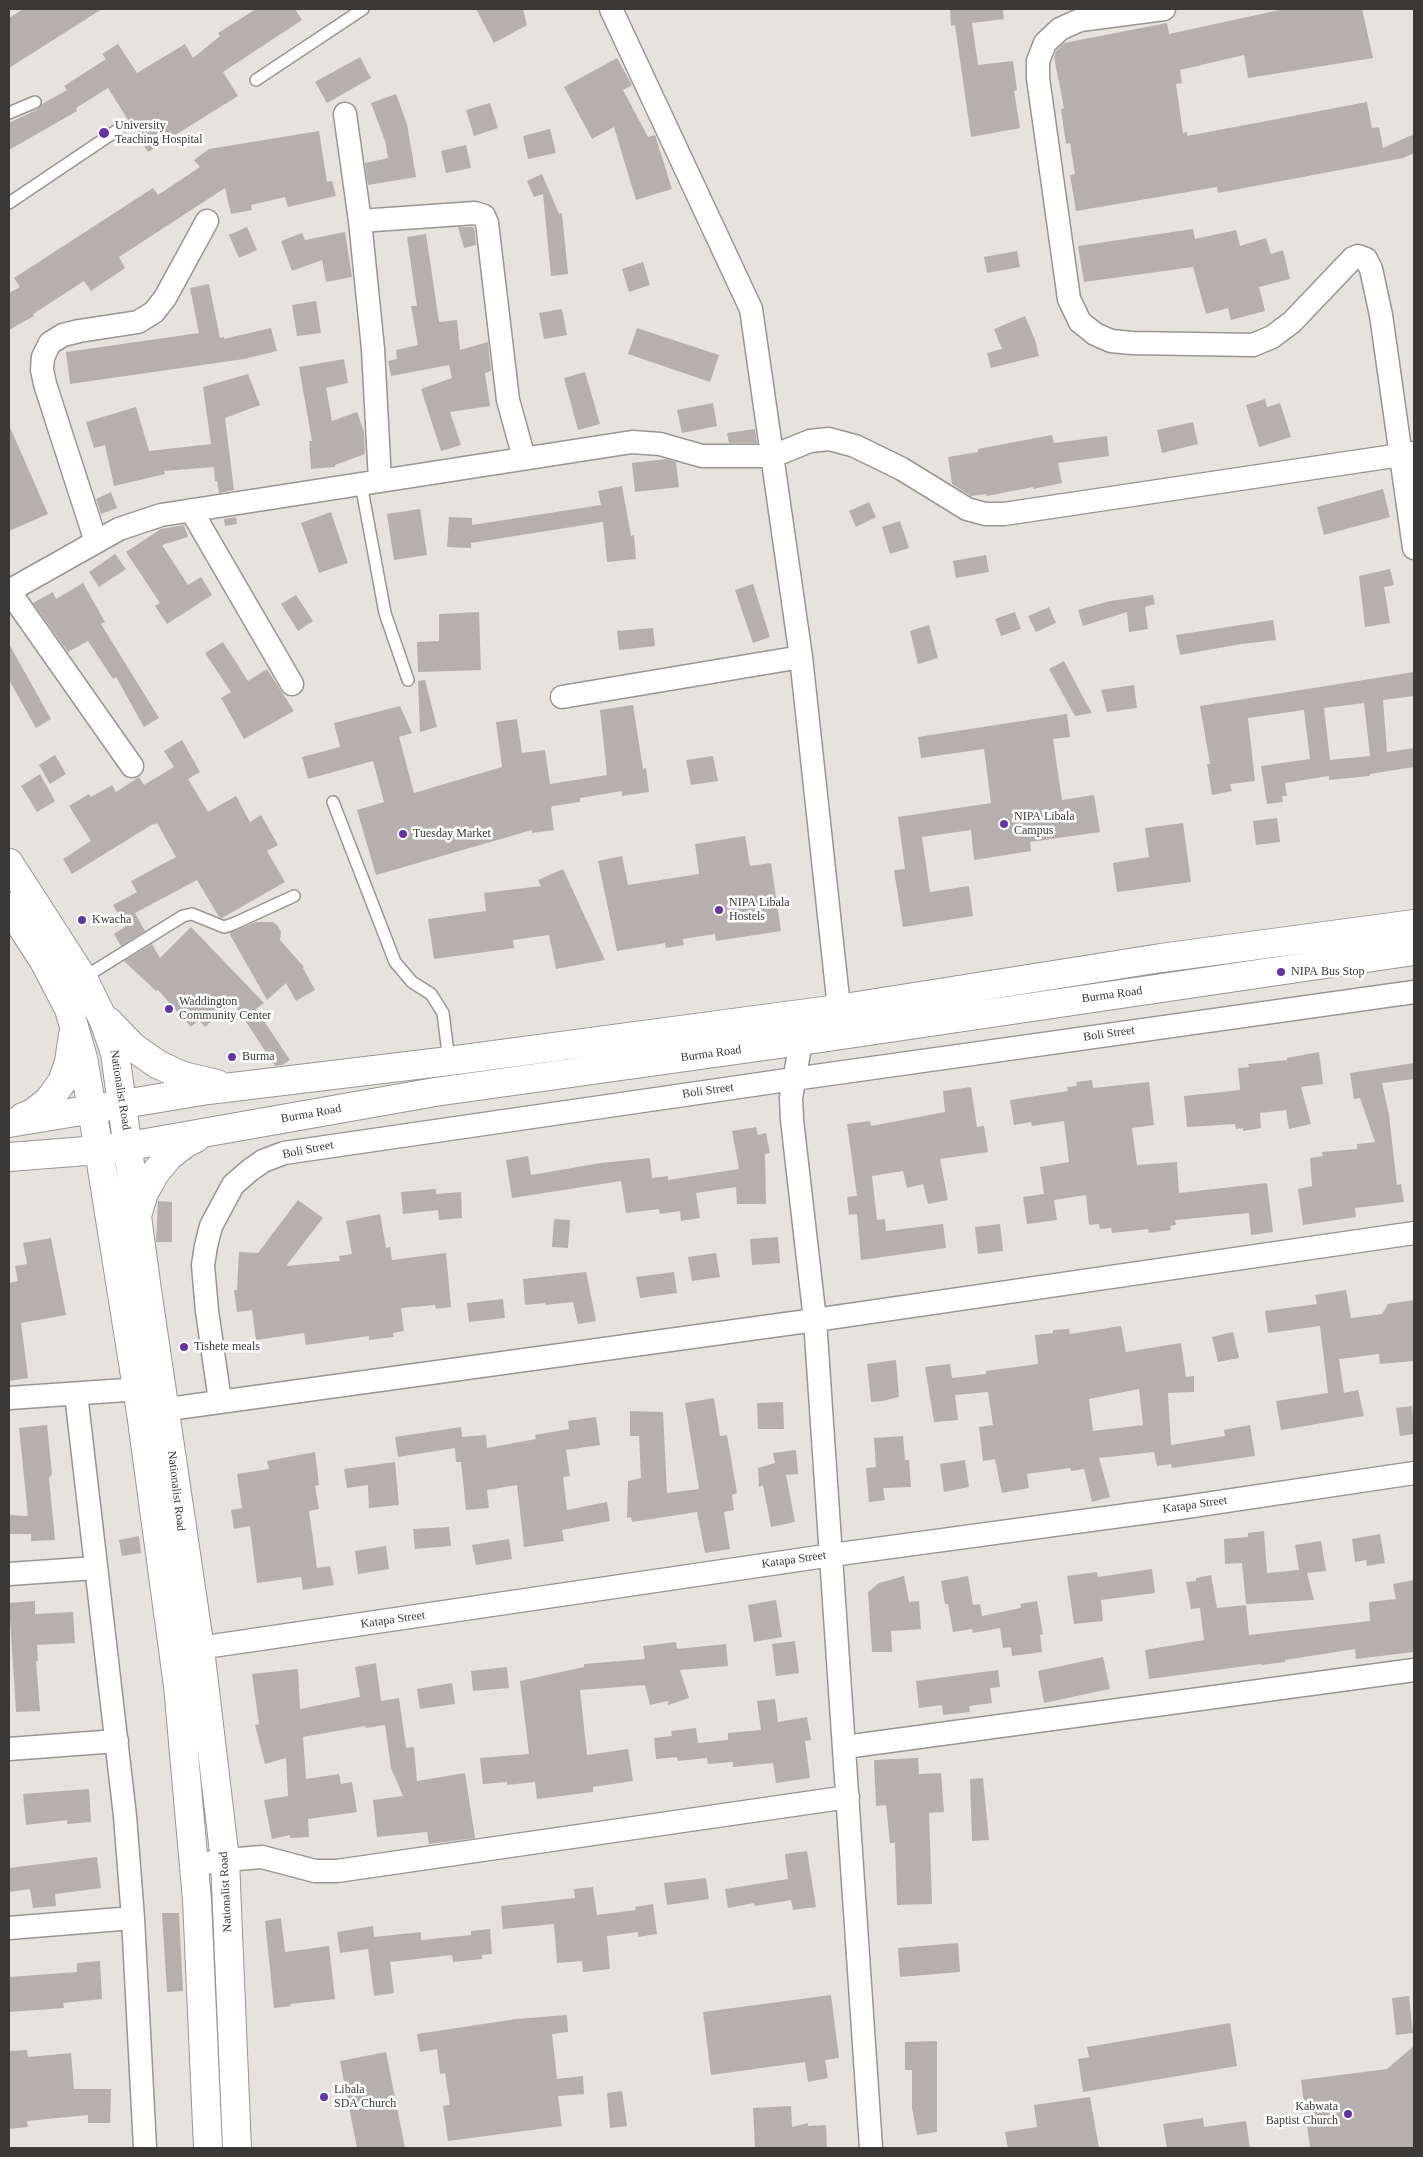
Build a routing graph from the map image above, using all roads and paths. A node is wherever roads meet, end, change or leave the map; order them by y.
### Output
1 (362, 9) edge
2 (611, 9) edge
3 (1164, 9) edge
4 (256, 80) dead end
5 (35, 102) dead end
6 (9, 113) edge
7 (345, 114) dead end
8 (119, 129) dead end
9 (9, 203) edge
10 (208, 221) dead end
11 (360, 221) junction
12 (1408, 454) edge
13 (773, 456) junction
14 (524, 458) junction
15 (370, 482) junction
16 (191, 510) junction
17 (96, 542) junction
18 (1414, 548) edge
19 (9, 591) edge
20 (801, 657) junction
21 (408, 680) dead end
22 (292, 684) dead end
23 (562, 697) dead end
24 (132, 766) dead end
25 (333, 802) dead end
26 (9, 863) edge
27 (294, 896) dead end
28 (9, 907) edge
29 (1414, 924) edge
30 (1414, 951) edge
31 (83, 978) junction
32 (1414, 992) edge
33 (96, 1003) junction
34 (71, 1017) junction
35 (840, 1022) junction
36 (801, 1042) junction
37 (449, 1061) junction
38 (794, 1079) junction
39 (239, 1086) junction
40 (122, 1104) junction
41 (92, 1109) junction
42 (11, 1122) edge
43 (206, 1133) junction
44 (129, 1146) junction
45 (99, 1150) junction
46 (44, 1155) junction
47 (9, 1157) edge
48 (109, 1210) junction
49 (138, 1214) junction
50 (1414, 1232) edge
51 (815, 1320) junction
52 (76, 1394) junction
53 (9, 1398) edge
54 (152, 1400) junction
55 (220, 1400) junction
56 (1414, 1473) edge
57 (832, 1555) junction
58 (96, 1568) junction
59 (9, 1574) edge
60 (200, 1649) junction
61 (174, 1651) junction
62 (1414, 1670) edge
63 (117, 1741) junction
64 (845, 1747) junction
65 (9, 1749) edge
66 (848, 1797) junction
67 (225, 1860) junction
68 (194, 1864) junction
69 (133, 1918) junction
70 (9, 1928) edge
71 (145, 2148) edge
72 (208, 2148) edge
73 (237, 2148) edge
74 (871, 2148) edge

1 - 4 lane
2 - 13 street
3 - 12 street
5 - 6 lane
7 - 11 street
8 - 9 lane
10 - 17 street
11 - 14 street
11 - 15 street
12 - 13 street
12 - 18 street
13 - 14 street
13 - 20 street
14 - 15 street
15 - 16 street
15 - 21 lane
16 - 17 street
16 - 22 street
17 - 19 street
19 - 24 street
20 - 23 street
20 - 35 street
25 - 37 lane
26 - 31 main road, Nationalist Road
27 - 31 lane
28 - 34 main road, Nationalist Road
29 - 35 main road, Burma Road
30 - 35 main road, Burma Road
31 - 33 main road, Nationalist Road
32 - 38 street, Boli Street
33 - 39 main road
33 - 40 main road, Nationalist Road
34 - 41 main road, Nationalist Road
34 - 42 main road
35 - 36 main road, Burma Road
35 - 37 main road, Burma Road
36 - 38 street
36 - 43 main road, Burma Road
37 - 39 main road, Burma Road
38 - 51 street
38 - 55 street, Boli Street
39 - 40 main road, Burma Road
40 - 41 main road, Burma Road
40 - 44 main road, Nationalist Road
41 - 42 main road, Burma Road
41 - 45 main road, Nationalist Road
43 - 44 main road, Burma Road
43 - 49 main road
44 - 45 main road, Burma Road
44 - 49 main road, Nationalist Road
45 - 46 main road, Burma Road
45 - 48 main road, Nationalist Road
46 - 47 main road, Burma Road
46 - 48 main road
48 - 54 main road, Nationalist Road
49 - 54 main road, Nationalist Road
50 - 51 street
51 - 55 street
51 - 57 street
52 - 53 street
52 - 54 street
52 - 58 street
54 - 55 street
54 - 60 main road, Nationalist Road
54 - 61 main road, Nationalist Road
56 - 57 street, Katapa Street
57 - 60 street, Katapa Street
57 - 64 street
58 - 59 street
58 - 63 street
60 - 61 street, Katapa Street
60 - 67 main road, Nationalist Road
61 - 68 main road, Nationalist Road
62 - 64 street
63 - 65 street
63 - 69 street
64 - 66 street
66 - 67 street
66 - 74 street
67 - 68 street
67 - 73 main road, Nationalist Road
68 - 72 main road, Nationalist Road
69 - 70 street
69 - 71 street

